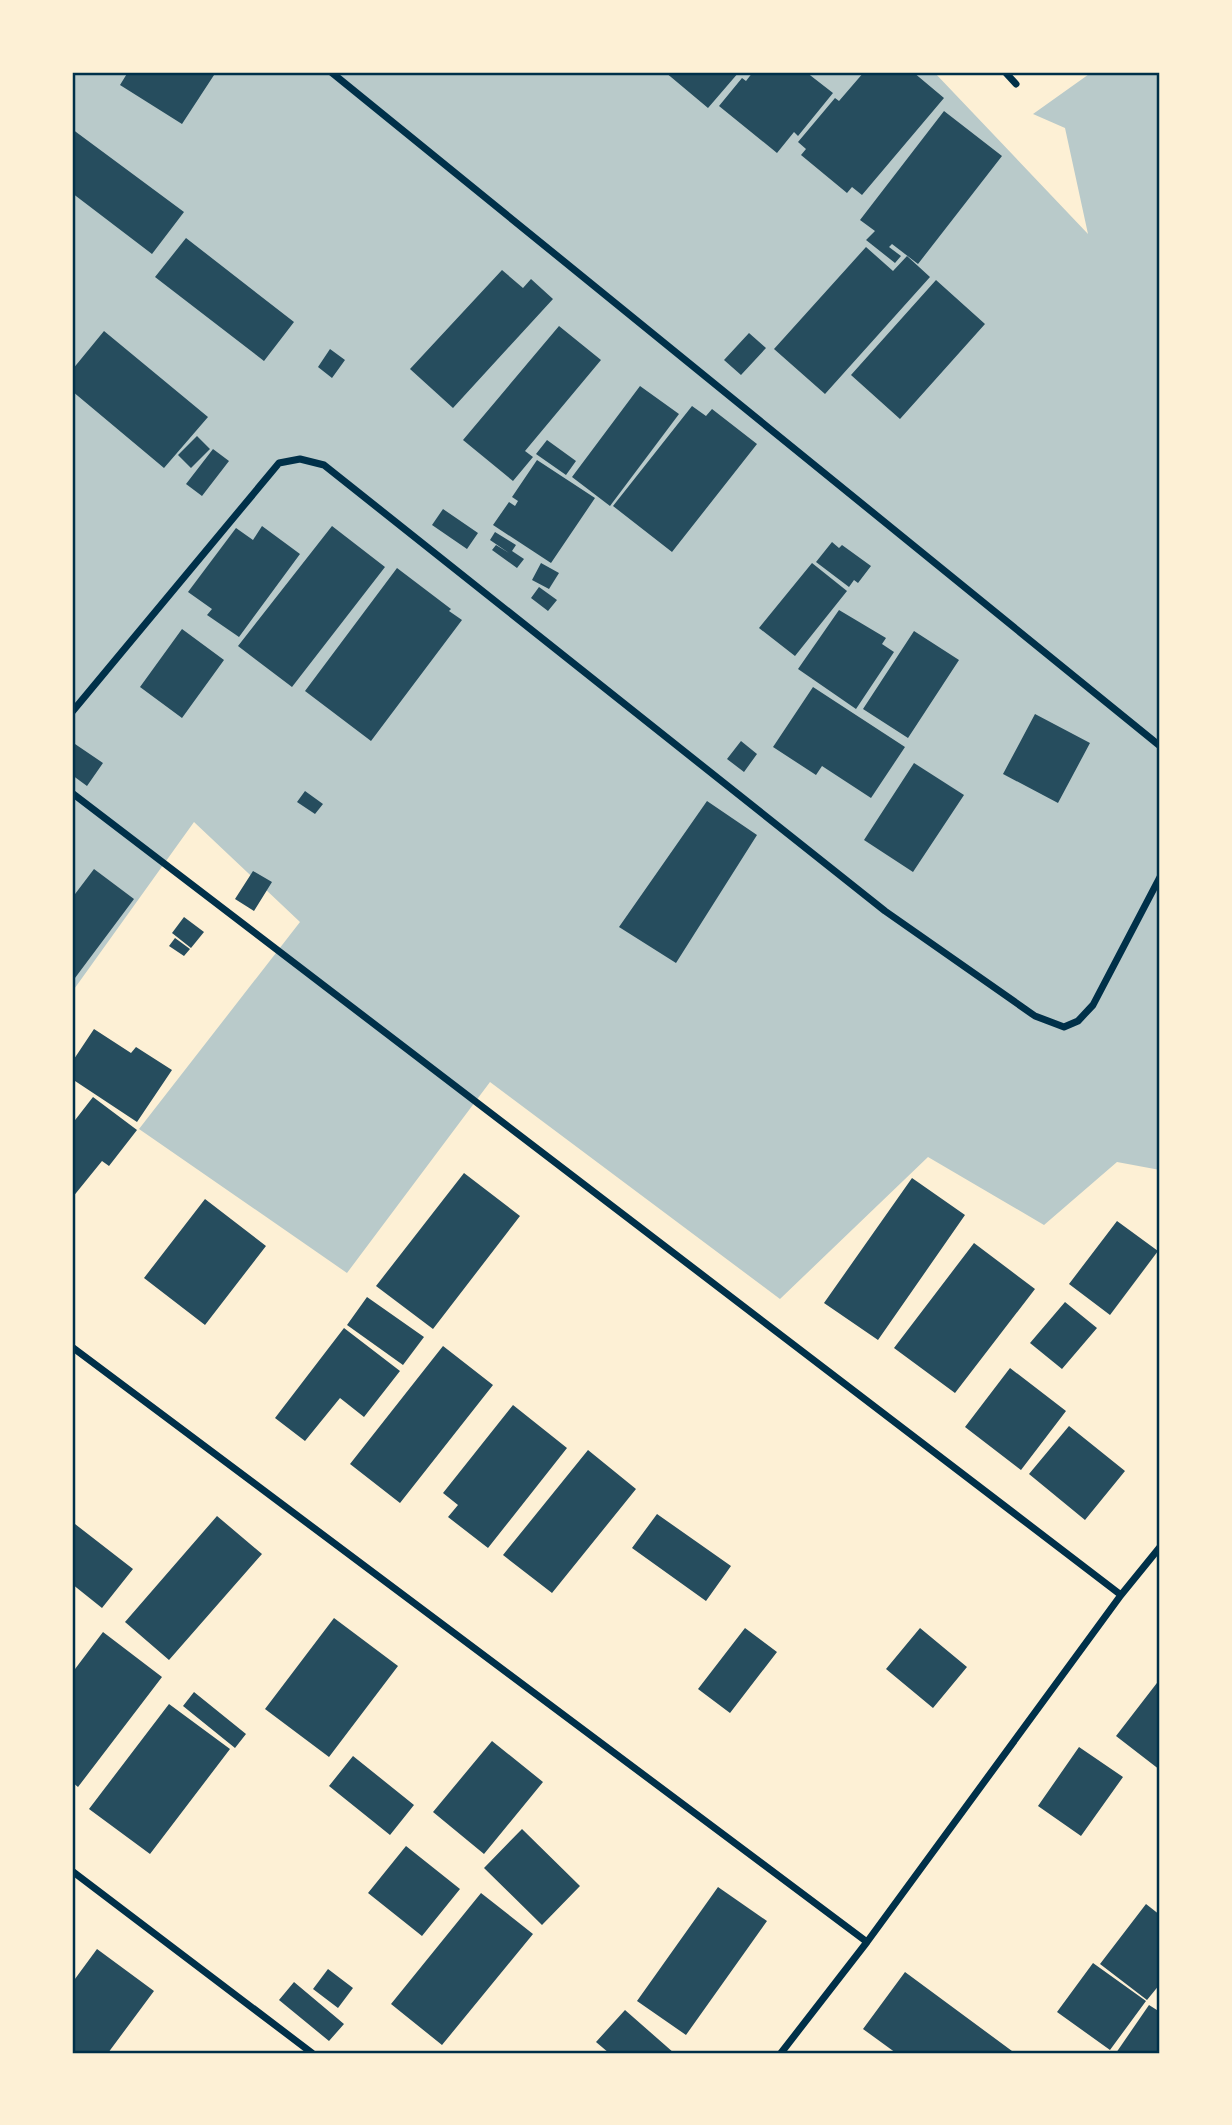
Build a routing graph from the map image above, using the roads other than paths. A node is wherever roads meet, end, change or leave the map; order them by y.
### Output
1 (331, 72) edge
2 (1005, 72) edge
3 (1016, 84) dead end
4 (72, 712) edge
5 (1160, 746) edge
6 (72, 793) edge
7 (1160, 877) edge
8 (72, 1347) edge
9 (1160, 1547) edge
10 (1121, 1595) junction
11 (72, 1871) edge
12 (867, 1942) junction
13 (312, 2053) edge
14 (780, 2053) edge

1 - 5 street
2 - 3 street
4 - 7 street
6 - 10 street
8 - 12 street
9 - 10 street
10 - 12 street
11 - 13 street
12 - 14 street

